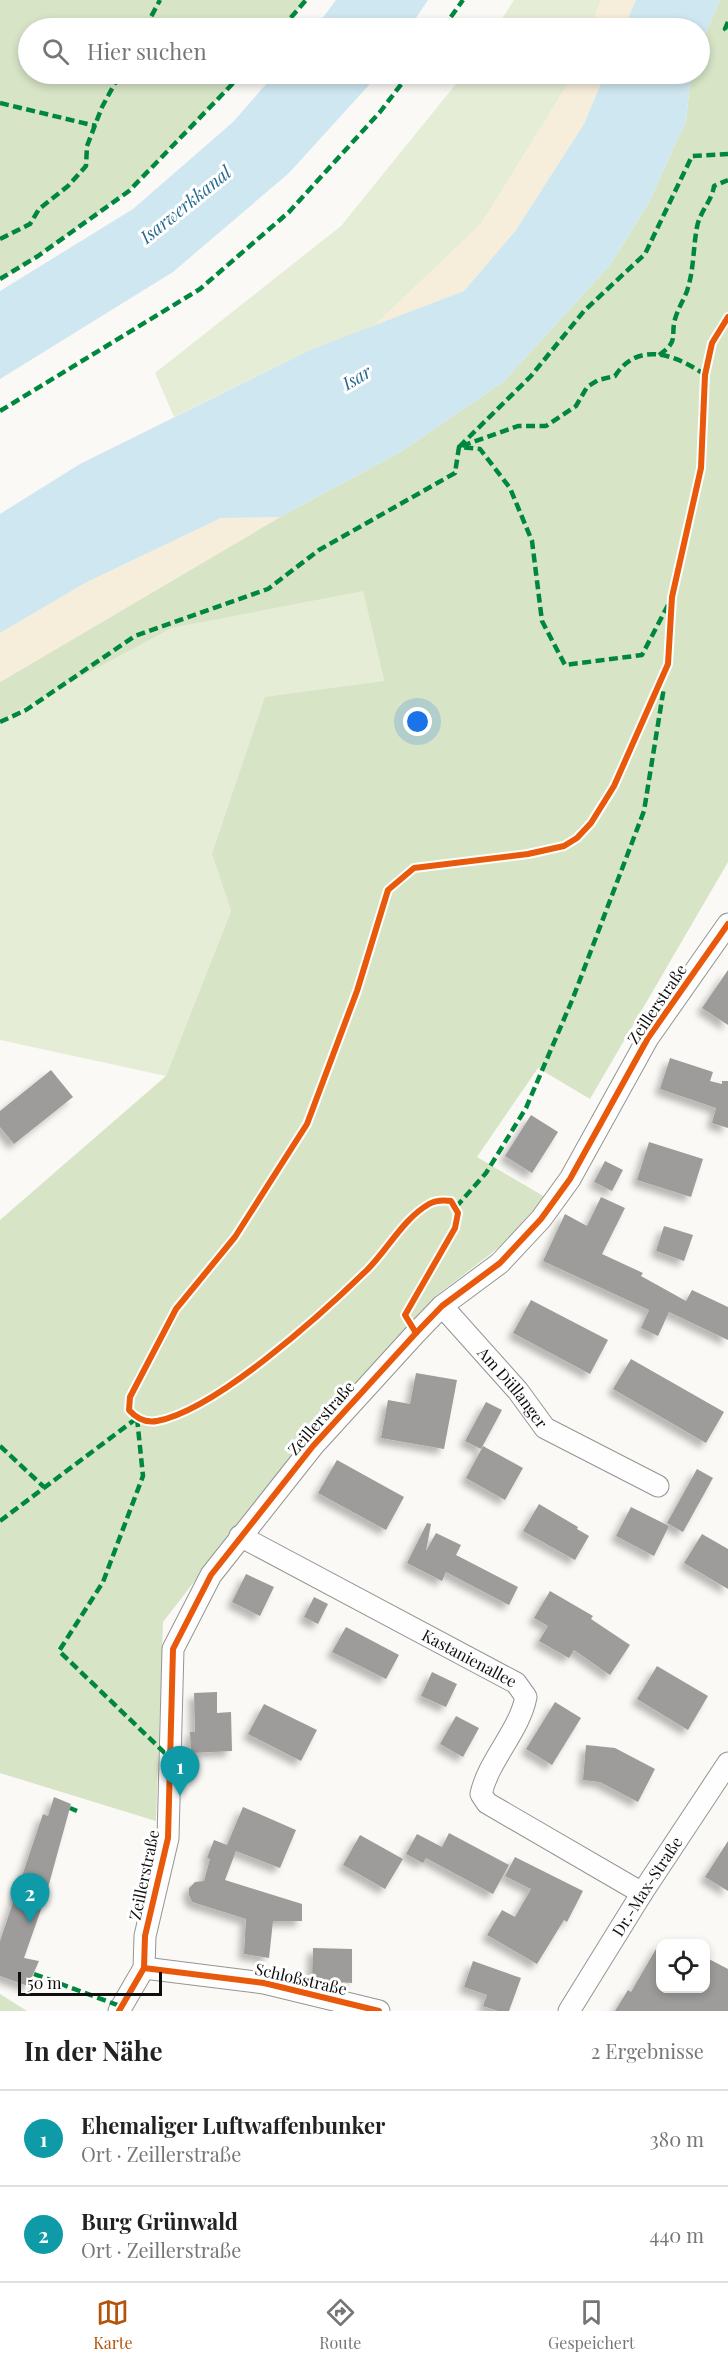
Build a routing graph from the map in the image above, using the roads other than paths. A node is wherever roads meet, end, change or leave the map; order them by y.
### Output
1 (728, 924) edge
2 (442, 1306) junction
3 (658, 1486) dead end
4 (240, 1536) junction
5 (728, 1763) edge
6 (642, 1893) junction
7 (144, 1968) junction
8 (119, 2011) edge
9 (379, 2011) edge
10 (569, 2011) edge

1 - 2 street, Zeillerstraße
2 - 3 street, Am Düllanger
2 - 4 street, Zeillerstraße
4 - 6 street, Kastanienallee
4 - 7 street, Zeillerstraße
5 - 6 street, Dr.-Max-Straße
6 - 10 street, Dr.-Max-Straße
7 - 8 street, Zeillerstraße
7 - 9 street, Schloßstraße

